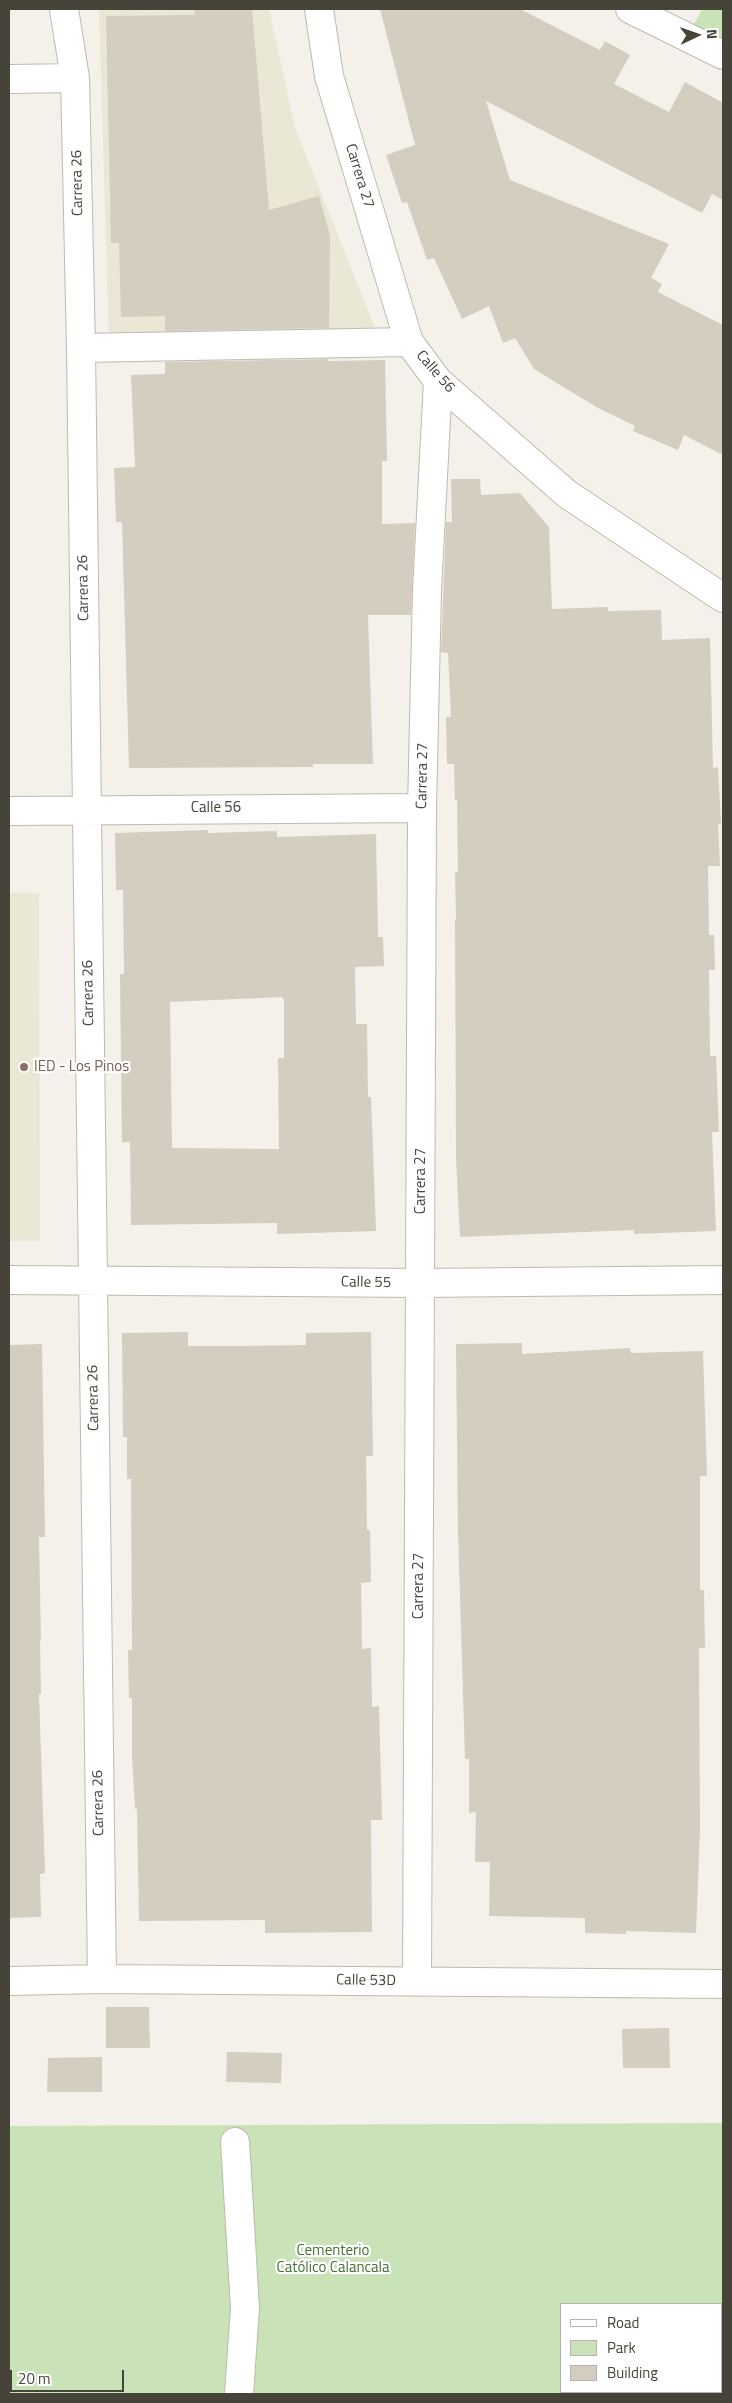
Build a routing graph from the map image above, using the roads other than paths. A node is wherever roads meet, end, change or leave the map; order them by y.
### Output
1 (64, 9) edge
2 (319, 9) edge
3 (630, 9) edge
4 (669, 17) edge
5 (723, 55) edge
6 (75, 78) junction
7 (9, 79) edge
8 (409, 342) junction
9 (81, 348) junction
10 (438, 380) junction
11 (723, 598) edge
12 (87, 808) junction
13 (422, 808) junction
14 (9, 811) edge
15 (92, 1279) junction
16 (9, 1280) edge
17 (723, 1280) edge
18 (420, 1284) junction
19 (102, 1979) junction
20 (9, 1981) edge
21 (417, 1982) junction
22 (723, 1984) edge
23 (235, 2142) dead end
24 (239, 2394) edge

1 - 6 street, Carrera 26
2 - 8 street, Carrera 27
3 - 4 street
4 - 5 street
6 - 7 street
6 - 9 street, Carrera 26
8 - 9 street, Calle 56
8 - 10 street, Calle 56
9 - 12 street, Carrera 26
10 - 11 street, Calle 56
10 - 13 street, Carrera 27
12 - 13 street, Calle 56
12 - 14 street, Calle 56
12 - 15 street, Carrera 26
13 - 18 street, Carrera 27
15 - 16 street, Calle 55
15 - 18 street, Calle 55
15 - 19 street, Carrera 26
17 - 18 street, Calle 55
18 - 21 street, Carrera 27
19 - 20 street, Calle 53D
19 - 21 street, Calle 53D
21 - 22 street, Calle 53D
23 - 24 street

